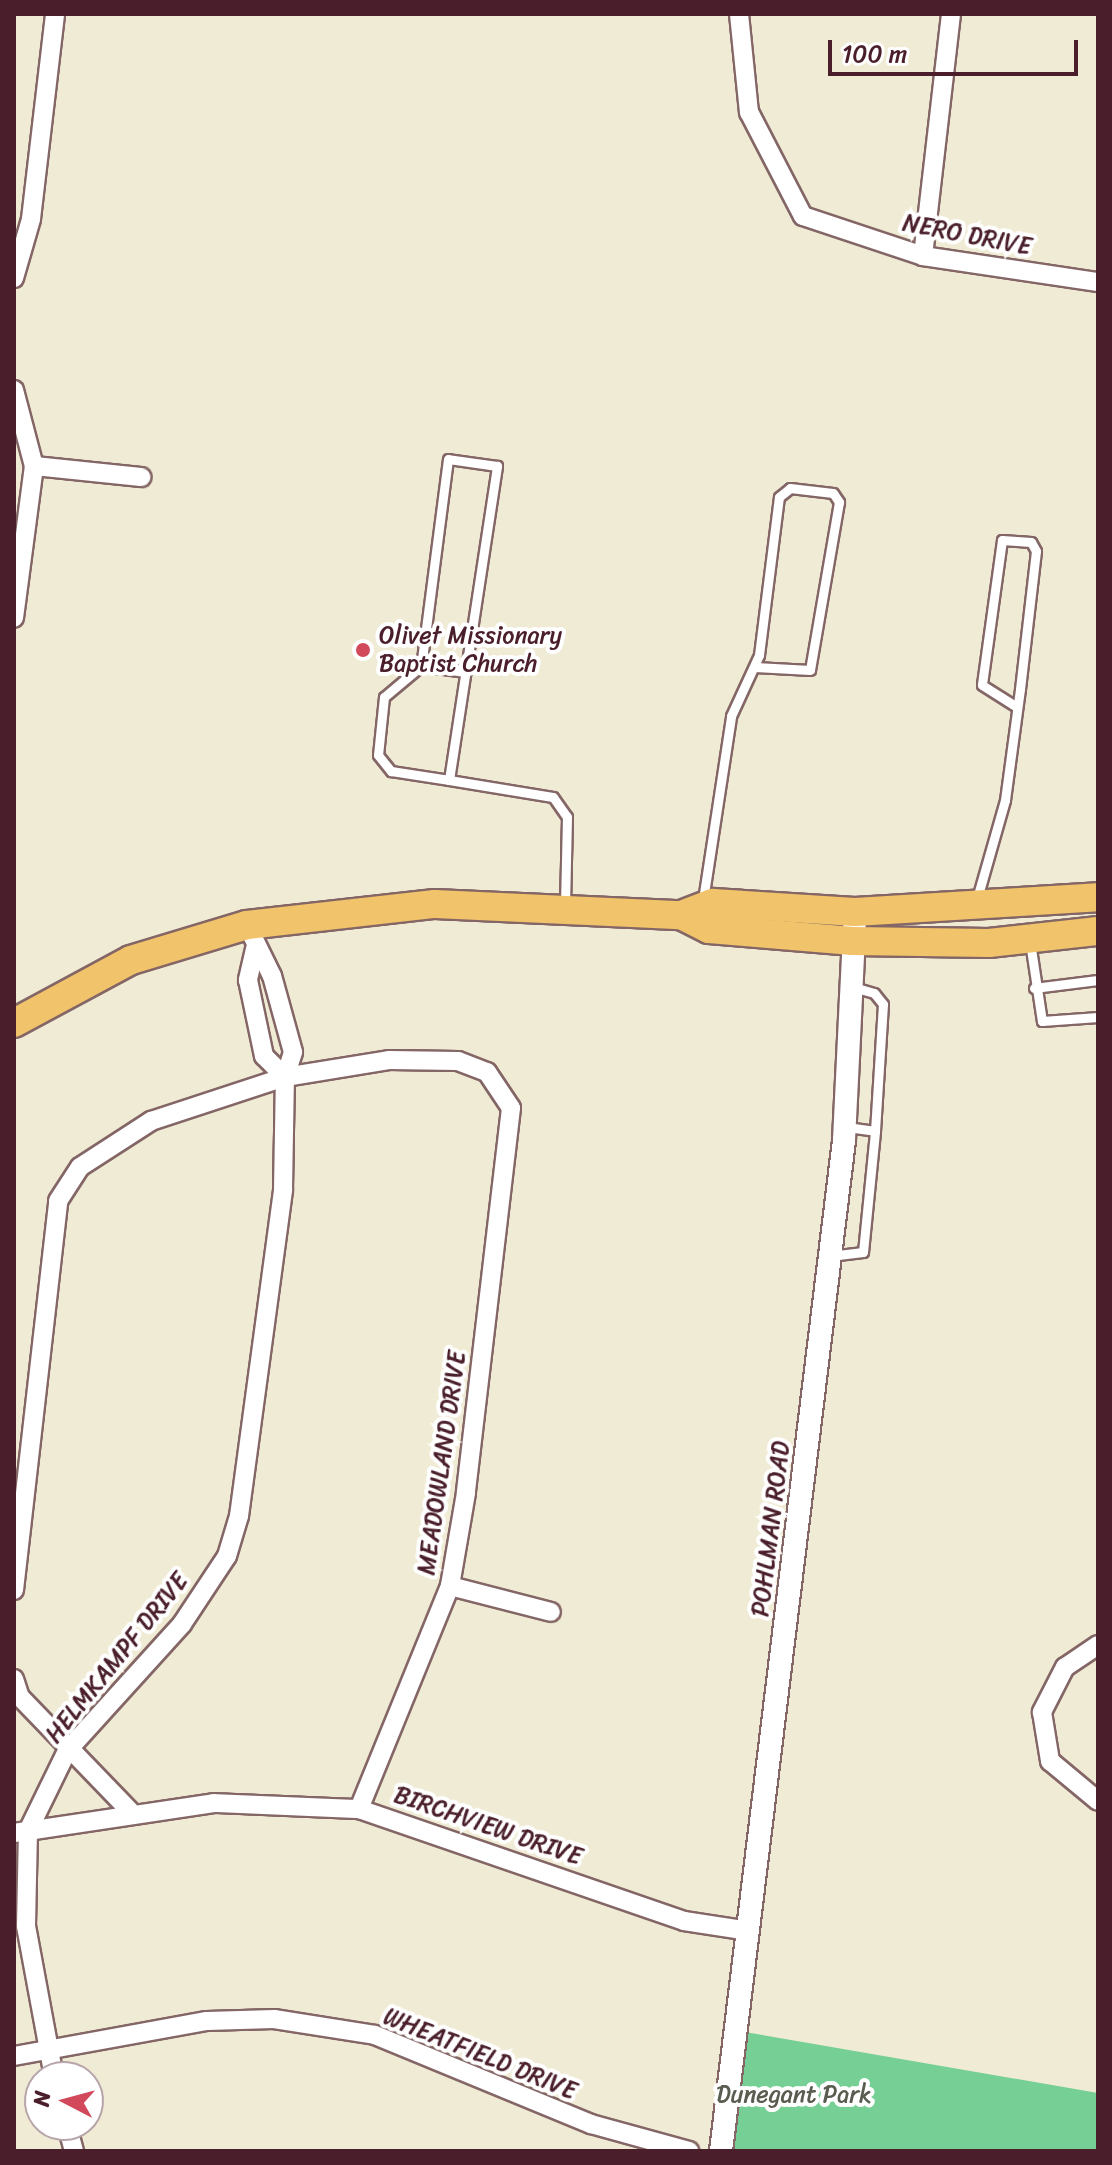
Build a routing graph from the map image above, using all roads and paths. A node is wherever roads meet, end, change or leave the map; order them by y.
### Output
1 (55, 14) edge
2 (739, 14) edge
3 (951, 14) edge
4 (923, 256) junction
5 (14, 278) edge
6 (1098, 282) edge
7 (14, 390) edge
8 (34, 466) junction
9 (141, 477) dead end
10 (14, 618) edge
11 (421, 666) junction
12 (755, 667) junction
13 (466, 672) junction
14 (1017, 707) junction
15 (449, 780) junction
16 (1098, 897) edge
17 (974, 909) junction
18 (565, 911) junction
19 (691, 911) junction
20 (855, 912) junction
21 (1098, 931) edge
22 (251, 937) junction
23 (1030, 939) junction
24 (853, 941) junction
25 (1098, 980) edge
26 (851, 986) junction
27 (1034, 988) junction
28 (1098, 1017) edge
29 (14, 1023) edge
30 (285, 1077) junction
31 (844, 1127) junction
32 (875, 1131) junction
33 (830, 1256) junction
34 (450, 1586) junction
35 (14, 1590) edge
36 (551, 1612) dead end
37 (1098, 1645) edge
38 (14, 1679) edge
39 (67, 1751) junction
40 (1098, 1801) edge
41 (359, 1809) junction
42 (130, 1811) junction
43 (21, 1832) edge
44 (749, 1931) junction
45 (47, 2049) junction
46 (14, 2056) edge
47 (50, 2061) edge
48 (689, 2151) edge
49 (721, 2151) edge

1 - 5 street
2 - 4 street, NERO DRIVE
3 - 4 street
4 - 6 street, NERO DRIVE
7 - 8 street
8 - 9 street
8 - 10 street
11 - 13 lane
11 - 13 lane
11 - 15 lane
12 - 12 lane
12 - 19 lane
13 - 15 lane
14 - 14 lane
14 - 17 lane
15 - 18 lane
16 - 17 main road
17 - 20 main road
18 - 19 main road
18 - 22 main road
19 - 20 main road
19 - 24 main road
20 - 24 street, POHLMAN ROAD
21 - 23 main road
22 - 29 main road
22 - 30 street, HELMKAMPF DRIVE
22 - 30 street
23 - 24 main road
23 - 27 lane
24 - 26 street, POHLMAN ROAD
25 - 27 lane
26 - 31 street, POHLMAN ROAD
26 - 32 lane
27 - 28 lane
30 - 34 street, MEADOWLAND DRIVE
30 - 35 street
30 - 39 street, HELMKAMPF DRIVE
31 - 32 lane
31 - 33 street, POHLMAN ROAD
32 - 33 lane
33 - 44 street, POHLMAN ROAD
34 - 36 street
34 - 41 street, MEADOWLAND DRIVE
37 - 40 street
38 - 39 street
39 - 42 street
39 - 43 street, HELMKAMPF DRIVE
41 - 42 street, BIRCHVIEW DRIVE
41 - 44 street, BIRCHVIEW DRIVE
42 - 43 street, BIRCHVIEW DRIVE
43 - 45 street, HELMKAMPF DRIVE
44 - 49 street, POHLMAN ROAD
45 - 46 street, WHEATFIELD DRIVE
45 - 47 street, HELMKAMPF DRIVE
45 - 48 street, WHEATFIELD DRIVE

